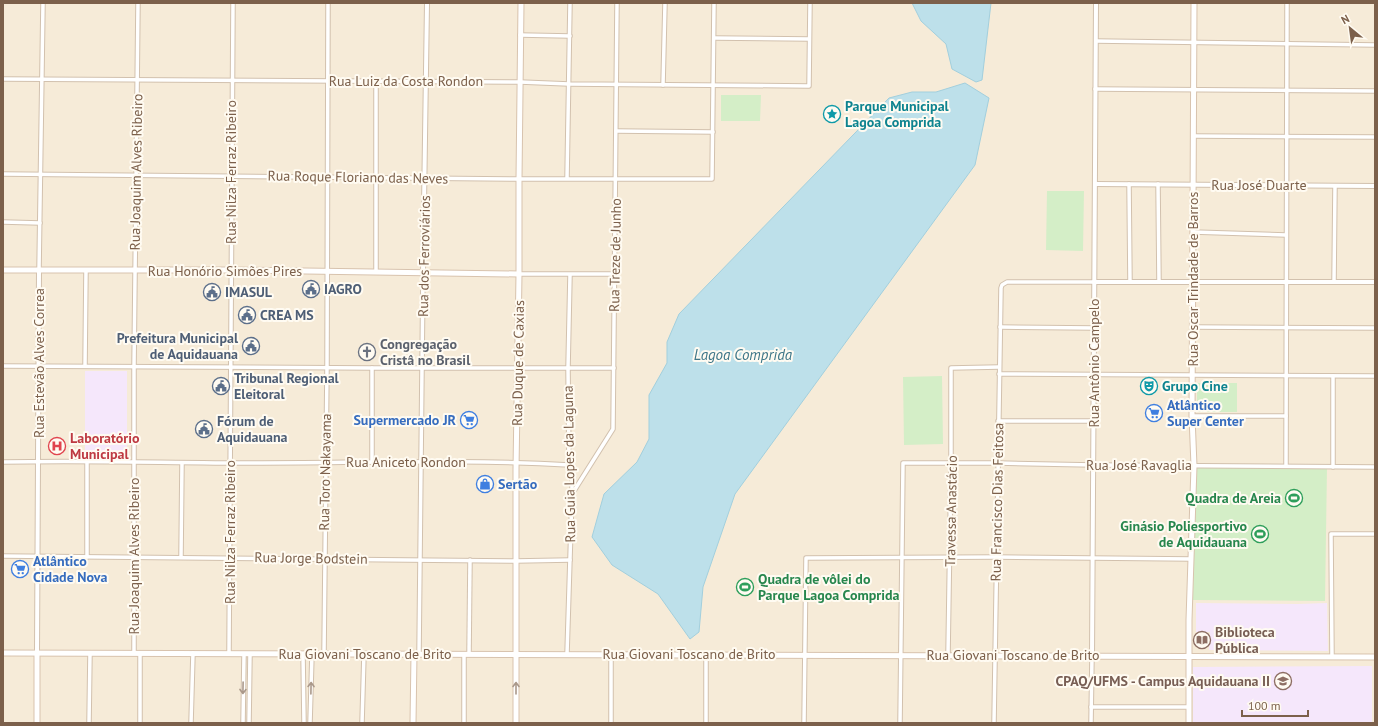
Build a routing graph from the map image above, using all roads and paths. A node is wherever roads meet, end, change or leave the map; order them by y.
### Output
1 (43, 3) edge
2 (138, 3) edge
3 (233, 3) edge
4 (328, 3) edge
5 (427, 3) edge
6 (520, 3) edge
7 (570, 3) edge
8 (617, 3) edge
9 (664, 3) edge
10 (714, 3) edge
11 (810, 3) edge
12 (1096, 3) edge
13 (1194, 3) edge
14 (1287, 3) edge
15 (520, 35) junction
16 (570, 36) junction
17 (714, 38) junction
18 (809, 39) junction
19 (1096, 41) junction
20 (1194, 42) junction
21 (1287, 44) junction
22 (1375, 45) edge
23 (3, 79) edge
24 (42, 79) junction
25 (137, 80) junction
26 (232, 80) junction
27 (328, 81) junction
28 (376, 81) junction
29 (426, 82) junction
30 (520, 82) junction
31 (569, 84) junction
32 (616, 84) junction
33 (663, 85) junction
34 (713, 86) junction
35 (1095, 89) junction
36 (1194, 89) junction
37 (1287, 90) junction
38 (1375, 91) edge
39 (616, 131) junction
40 (713, 132) junction
41 (1194, 136) junction
42 (1287, 136) junction
43 (1375, 137) edge
44 (3, 174) edge
45 (40, 174) junction
46 (136, 175) junction
47 (231, 176) junction
48 (328, 177) junction
49 (375, 177) junction
50 (425, 178) junction
51 (567, 178) junction
52 (616, 178) junction
53 (519, 179) junction
54 (1095, 184) junction
55 (1129, 184) junction
56 (1158, 184) junction
57 (1193, 185) junction
58 (1287, 185) junction
59 (1335, 186) junction
60 (1375, 186) edge
61 (3, 222) edge
62 (40, 223) junction
63 (1193, 232) junction
64 (1286, 235) junction
65 (3, 270) edge
66 (39, 270) junction
67 (86, 270) junction
68 (135, 270) junction
69 (230, 270) junction
70 (327, 271) junction
71 (376, 272) junction
72 (423, 272) junction
73 (520, 274) junction
74 (615, 274) junction
75 (570, 275) junction
76 (1094, 282) junction
77 (1130, 282) junction
78 (1159, 282) junction
79 (1193, 282) junction
80 (1286, 282) junction
81 (1334, 282) junction
82 (1375, 282) edge
83 (1000, 327) junction
84 (1192, 327) junction
85 (1094, 328) junction
86 (1286, 328) junction
87 (1375, 328) edge
88 (3, 366) edge
89 (38, 366) junction
90 (85, 366) junction
91 (134, 367) junction
92 (231, 367) junction
93 (327, 367) junction
94 (999, 367) junction
95 (372, 368) junction
96 (422, 368) junction
97 (517, 368) junction
98 (568, 368) junction
99 (614, 368) junction
100 (999, 374) junction
101 (1094, 375) junction
102 (1192, 375) junction
103 (1286, 376) junction
104 (1333, 376) junction
105 (1375, 376) edge
106 (1192, 416) junction
107 (1286, 416) junction
108 (998, 421) junction
109 (1093, 421) junction
110 (38, 461) junction
111 (3, 462) edge
112 (87, 462) junction
113 (134, 462) junction
114 (372, 462) junction
115 (421, 462) junction
116 (516, 462) junction
117 (182, 463) junction
118 (230, 463) junction
119 (325, 463) junction
120 (952, 463) junction
121 (998, 463) junction
122 (570, 465) junction
123 (1093, 465) junction
124 (1194, 466) junction
125 (1286, 466) junction
126 (1333, 467) junction
127 (1375, 467) edge
128 (572, 494) junction
129 (1375, 534) edge
130 (3, 556) edge
131 (37, 556) junction
132 (87, 557) junction
133 (134, 557) junction
134 (181, 557) junction
135 (229, 557) junction
136 (951, 557) junction
137 (996, 557) junction
138 (324, 558) junction
139 (902, 558) junction
140 (1092, 558) junction
141 (1191, 559) junction
142 (420, 560) junction
143 (470, 560) junction
144 (516, 560) junction
145 (570, 560) junction
146 (3, 653) edge
147 (37, 653) junction
148 (90, 653) junction
149 (134, 653) junction
150 (140, 653) junction
151 (193, 654) junction
152 (230, 654) junction
153 (244, 654) junction
154 (250, 654) junction
155 (303, 654) junction
156 (312, 654) junction
157 (324, 654) junction
158 (364, 654) junction
159 (416, 654) junction
160 (466, 654) junction
161 (516, 654) junction
162 (567, 654) junction
163 (612, 654) junction
164 (706, 654) junction
165 (805, 654) junction
166 (901, 654) junction
167 (948, 654) junction
168 (996, 655) junction
169 (1092, 656) junction
170 (1189, 656) junction
171 (1332, 657) junction
172 (1375, 657) edge
173 (1091, 707) junction
174 (1189, 707) junction
175 (37, 723) edge
176 (89, 723) edge
177 (140, 723) edge
178 (191, 723) edge
179 (243, 723) edge
180 (249, 723) edge
181 (304, 723) edge
182 (310, 723) edge
183 (362, 723) edge
184 (413, 723) edge
185 (464, 723) edge
186 (516, 723) edge
187 (611, 723) edge
188 (706, 723) edge
189 (804, 723) edge
190 (900, 723) edge
191 (994, 723) edge
192 (1091, 723) edge
193 (1189, 723) edge

1 - 24 street, Rua Estevão Alves Correa
2 - 25 street, Rua Joaquim Alves Ribeiro
3 - 26 street, Rua Nilza Ferraz Ribeiro
4 - 27 street, Rua Toro Nakayama
5 - 29 street, Rua dos Ferroviários
6 - 15 main road, Rua Duque de Caxias
7 - 16 street
8 - 32 street, Rua Treze de Junho
9 - 33 street
10 - 17 street
11 - 18 street
12 - 19 street, Rua Antônio Campelo
13 - 20 main road, Rua Oscar Trindade de Barros
14 - 21 street
15 - 16 street
15 - 30 main road, Rua Duque de Caxias
16 - 31 street
17 - 18 street
17 - 34 street
18 - 34 street, Rua Luiz da Costa Rondon
19 - 20 street
19 - 35 street, Rua Antônio Campelo
20 - 21 street
20 - 36 main road, Rua Oscar Trindade de Barros
21 - 22 street
21 - 37 street
23 - 24 street, Rua Luiz da Costa Rondon
24 - 25 street, Rua Luiz da Costa Rondon
24 - 45 street, Rua Estevão Alves Correa
25 - 26 street, Rua Luiz da Costa Rondon
25 - 46 street, Rua Joaquim Alves Ribeiro
26 - 27 street, Rua Luiz da Costa Rondon
26 - 47 street, Rua Nilza Ferraz Ribeiro
27 - 28 street, Rua Luiz da Costa Rondon
27 - 48 street, Rua Toro Nakayama
28 - 29 street, Rua Luiz da Costa Rondon
28 - 49 street
29 - 30 street, Rua Luiz da Costa Rondon
29 - 50 street, Rua dos Ferroviários
30 - 31 street, Rua Luiz da Costa Rondon
30 - 53 main road, Rua Duque de Caxias
31 - 32 street, Rua Luiz da Costa Rondon
31 - 51 street
32 - 33 street, Rua Luiz da Costa Rondon
32 - 39 street, Rua Treze de Junho
33 - 34 street, Rua Luiz da Costa Rondon
34 - 40 street
35 - 36 street
35 - 54 street, Rua Antônio Campelo
36 - 37 street
36 - 41 main road, Rua Oscar Trindade de Barros
37 - 38 street
37 - 42 street
39 - 40 street
39 - 52 street, Rua Treze de Junho
40 - 52 street, Rua Roque Floriano das Neves
41 - 42 street
41 - 57 main road, Rua Oscar Trindade de Barros
42 - 43 street
42 - 58 street
44 - 45 street, Rua Roque Floriano das Neves
45 - 46 street, Rua Roque Floriano das Neves
45 - 62 street, Rua Estevão Alves Correa
46 - 47 street, Rua Roque Floriano das Neves
46 - 68 street, Rua Joaquim Alves Ribeiro
47 - 48 street, Rua Roque Floriano das Neves
47 - 69 street, Rua Nilza Ferraz Ribeiro
48 - 49 street, Rua Roque Floriano das Neves
48 - 70 street, Rua Toro Nakayama
49 - 50 street, Rua Roque Floriano das Neves
49 - 71 street
50 - 53 street, Rua Roque Floriano das Neves
50 - 72 street, Rua dos Ferroviários
51 - 52 street, Rua Roque Floriano das Neves
51 - 53 street, Rua Roque Floriano das Neves
52 - 74 street, Rua Treze de Junho
53 - 73 main road, Rua Duque de Caxias
54 - 55 street, Rua José Duarte
54 - 76 street, Rua Antônio Campelo
55 - 56 street, Rua José Duarte
55 - 77 street
56 - 57 street, Rua José Duarte
56 - 78 street
57 - 58 street, Rua José Duarte
57 - 63 main road, Rua Oscar Trindade de Barros
58 - 59 street, Rua José Duarte
58 - 64 street
59 - 60 street, Rua José Duarte
59 - 81 street
61 - 62 street
62 - 66 street, Rua Estevão Alves Correa
63 - 64 street
63 - 79 main road, Rua Oscar Trindade de Barros
64 - 80 street
65 - 66 main road, Rua Honório Simões Pires
66 - 67 main road, Rua Honório Simões Pires
66 - 89 street, Rua Estevão Alves Correa
67 - 68 main road, Rua Honório Simões Pires
67 - 90 street
68 - 69 main road, Rua Honório Simões Pires
68 - 91 street, Rua Joaquim Alves Ribeiro
69 - 70 main road, Rua Honório Simões Pires
69 - 92 street, Rua Nilza Ferraz Ribeiro
70 - 71 main road, Rua Honório Simões Pires
70 - 93 street, Rua Toro Nakayama
71 - 72 main road, Rua Honório Simões Pires
72 - 73 main road, Rua Honório Simões Pires
72 - 96 street, Rua dos Ferroviários
73 - 75 street, Rua Honório Simões Pires
73 - 97 main road, Rua Duque de Caxias
74 - 75 street, Rua Honório Simões Pires
74 - 99 street, Rua Treze de Junho
75 - 98 street, Rua Guia Lopes da Laguna
76 - 77 street
76 - 83 street, Rua Francisco Dias Feitosa
76 - 85 street, Rua Antônio Campelo
77 - 78 street
78 - 79 street
79 - 80 street
79 - 84 main road, Rua Oscar Trindade de Barros
80 - 81 street
80 - 86 street
81 - 82 street
83 - 85 street
83 - 94 street, Rua Francisco Dias Feitosa
84 - 86 street
84 - 102 main road, Rua Oscar Trindade de Barros
85 - 101 street, Rua Antônio Campelo
86 - 87 street
86 - 103 street
88 - 89 street
89 - 90 street
89 - 110 street, Rua Estevão Alves Correa
90 - 91 street
91 - 92 street
91 - 113 street, Rua Joaquim Alves Ribeiro
92 - 93 street
92 - 118 street, Rua Nilza Ferraz Ribeiro
93 - 95 street
93 - 119 street, Rua Toro Nakayama
94 - 100 street, Rua Francisco Dias Feitosa
94 - 120 street, Travessa Anastácio
95 - 96 street
95 - 114 street
96 - 97 street
96 - 115 street, Rua dos Ferroviários
97 - 98 street
97 - 116 main road, Rua Duque de Caxias
98 - 99 street
98 - 122 street, Rua Guia Lopes da Laguna
99 - 128 street, Rua Treze de Junho
100 - 101 street
100 - 108 street, Rua Francisco Dias Feitosa
101 - 102 street
101 - 109 street, Rua Antônio Campelo
102 - 103 street
102 - 106 main road, Rua Oscar Trindade de Barros
103 - 104 street
103 - 107 street
104 - 105 street
104 - 126 street
106 - 107 street
106 - 124 main road, Rua Oscar Trindade de Barros
107 - 125 street
108 - 109 street
108 - 121 street, Rua Francisco Dias Feitosa
109 - 123 street, Rua Antônio Campelo
110 - 111 street, Rua Aniceto Rondon
110 - 112 street, Rua Aniceto Rondon
110 - 131 street, Rua Estevão Alves Correa
112 - 113 street, Rua Aniceto Rondon
112 - 132 street
113 - 117 street, Rua Aniceto Rondon
113 - 133 street, Rua Joaquim Alves Ribeiro
114 - 115 street, Rua Aniceto Rondon
114 - 119 street, Rua Aniceto Rondon
115 - 116 street, Rua Aniceto Rondon
115 - 142 street, Rua dos Ferroviários
116 - 122 street, Rua Aniceto Rondon
116 - 144 main road, Rua Duque de Caxias
117 - 118 street, Rua Aniceto Rondon
117 - 134 street
118 - 119 street, Rua Aniceto Rondon
118 - 135 street, Rua Nilza Ferraz Ribeiro
119 - 138 street, Rua Toro Nakayama
120 - 121 street, Rua José Ravaglia
120 - 136 street, Travessa Anastácio
120 - 139 street, Rua José Ravaglia
121 - 123 street, Rua José Ravaglia
121 - 137 street, Rua Francisco Dias Feitosa
122 - 128 street, Rua Guia Lopes da Laguna
123 - 124 street, Rua José Ravaglia
123 - 140 street, Rua Antônio Campelo
124 - 125 street, Rua José Ravaglia
124 - 141 main road, Rua Oscar Trindade de Barros
125 - 126 street, Rua José Ravaglia
126 - 127 street, Rua José Ravaglia
128 - 145 street, Rua Guia Lopes da Laguna
129 - 171 street
130 - 131 street, Rua Jorge Bodstein
131 - 132 street, Rua Jorge Bodstein
131 - 147 street, Rua Estevão Alves Correa
132 - 133 street, Rua Jorge Bodstein
133 - 134 street, Rua Jorge Bodstein
133 - 149 street, Rua Joaquim Alves Ribeiro
134 - 135 street, Rua Jorge Bodstein
135 - 138 street, Rua Jorge Bodstein
135 - 152 street, Rua Nilza Ferraz Ribeiro
136 - 137 street
136 - 139 street
136 - 167 street, Travessa Anastácio
137 - 140 street
137 - 168 street, Rua Francisco Dias Feitosa
138 - 142 street, Rua Jorge Bodstein
138 - 157 street, Rua Toro Nakayama
139 - 165 street
139 - 166 street
140 - 141 street
140 - 169 street, Rua Antônio Campelo
141 - 170 main road, Rua Oscar Trindade de Barros
142 - 143 street, Rua Jorge Bodstein
142 - 159 street, Rua dos Ferroviários
143 - 144 street, Rua Jorge Bodstein
143 - 160 street
144 - 145 street, Rua Jorge Bodstein
144 - 161 main road, Rua Duque de Caxias
145 - 162 street, Rua Guia Lopes da Laguna
146 - 147 main road, Rua Giovani Toscano de Brito
147 - 148 main road, Rua Giovani Toscano de Brito
147 - 175 main road, Rua Estevão Alves Correa
148 - 149 main road, Rua Giovani Toscano de Brito
148 - 176 street
149 - 150 main road, Rua Giovani Toscano de Brito
150 - 151 main road, Rua Giovani Toscano de Brito
150 - 177 street
151 - 152 main road, Rua Giovani Toscano de Brito
151 - 178 street
152 - 153 main road, Rua Giovani Toscano de Brito
153 - 154 main road, Rua Giovani Toscano de Brito
153 -> 179 street
154 - 155 main road, Rua Giovani Toscano de Brito
154 - 180 street
155 - 156 main road, Rua Giovani Toscano de Brito
155 - 181 street
156 - 157 main road, Rua Giovani Toscano de Brito
182 -> 156 street
157 - 158 main road, Rua Giovani Toscano de Brito
158 - 159 main road, Rua Giovani Toscano de Brito
158 - 183 street
159 - 160 main road, Rua Giovani Toscano de Brito
159 - 184 main road, Rua dos Ferroviários
160 - 161 main road, Rua Giovani Toscano de Brito
160 - 185 street
161 - 162 main road, Rua Giovani Toscano de Brito
186 -> 161 main road, Rua Duque de Caxias
162 - 163 main road, Rua Giovani Toscano de Brito
163 - 164 main road, Rua Giovani Toscano de Brito
163 - 187 street
164 - 165 main road, Rua Giovani Toscano de Brito
164 - 188 street
165 - 166 main road, Rua Giovani Toscano de Brito
165 - 189 street
166 - 167 main road, Rua Giovani Toscano de Brito
166 - 190 street
167 - 168 main road, Rua Giovani Toscano de Brito
168 - 169 main road, Rua Giovani Toscano de Brito
168 - 191 street, Rua Francisco Dias Feitosa
169 - 170 main road, Rua Giovani Toscano de Brito
169 - 173 street, Rua Antônio Campelo
170 - 171 main road, Rua Giovani Toscano de Brito
170 - 174 main road, Rua Oscar Trindade de Barros
171 - 172 main road, Rua Giovani Toscano de Brito
173 - 174 street
173 - 192 street, Rua Antônio Campelo
174 - 193 main road, Rua Oscar Trindade de Barros

